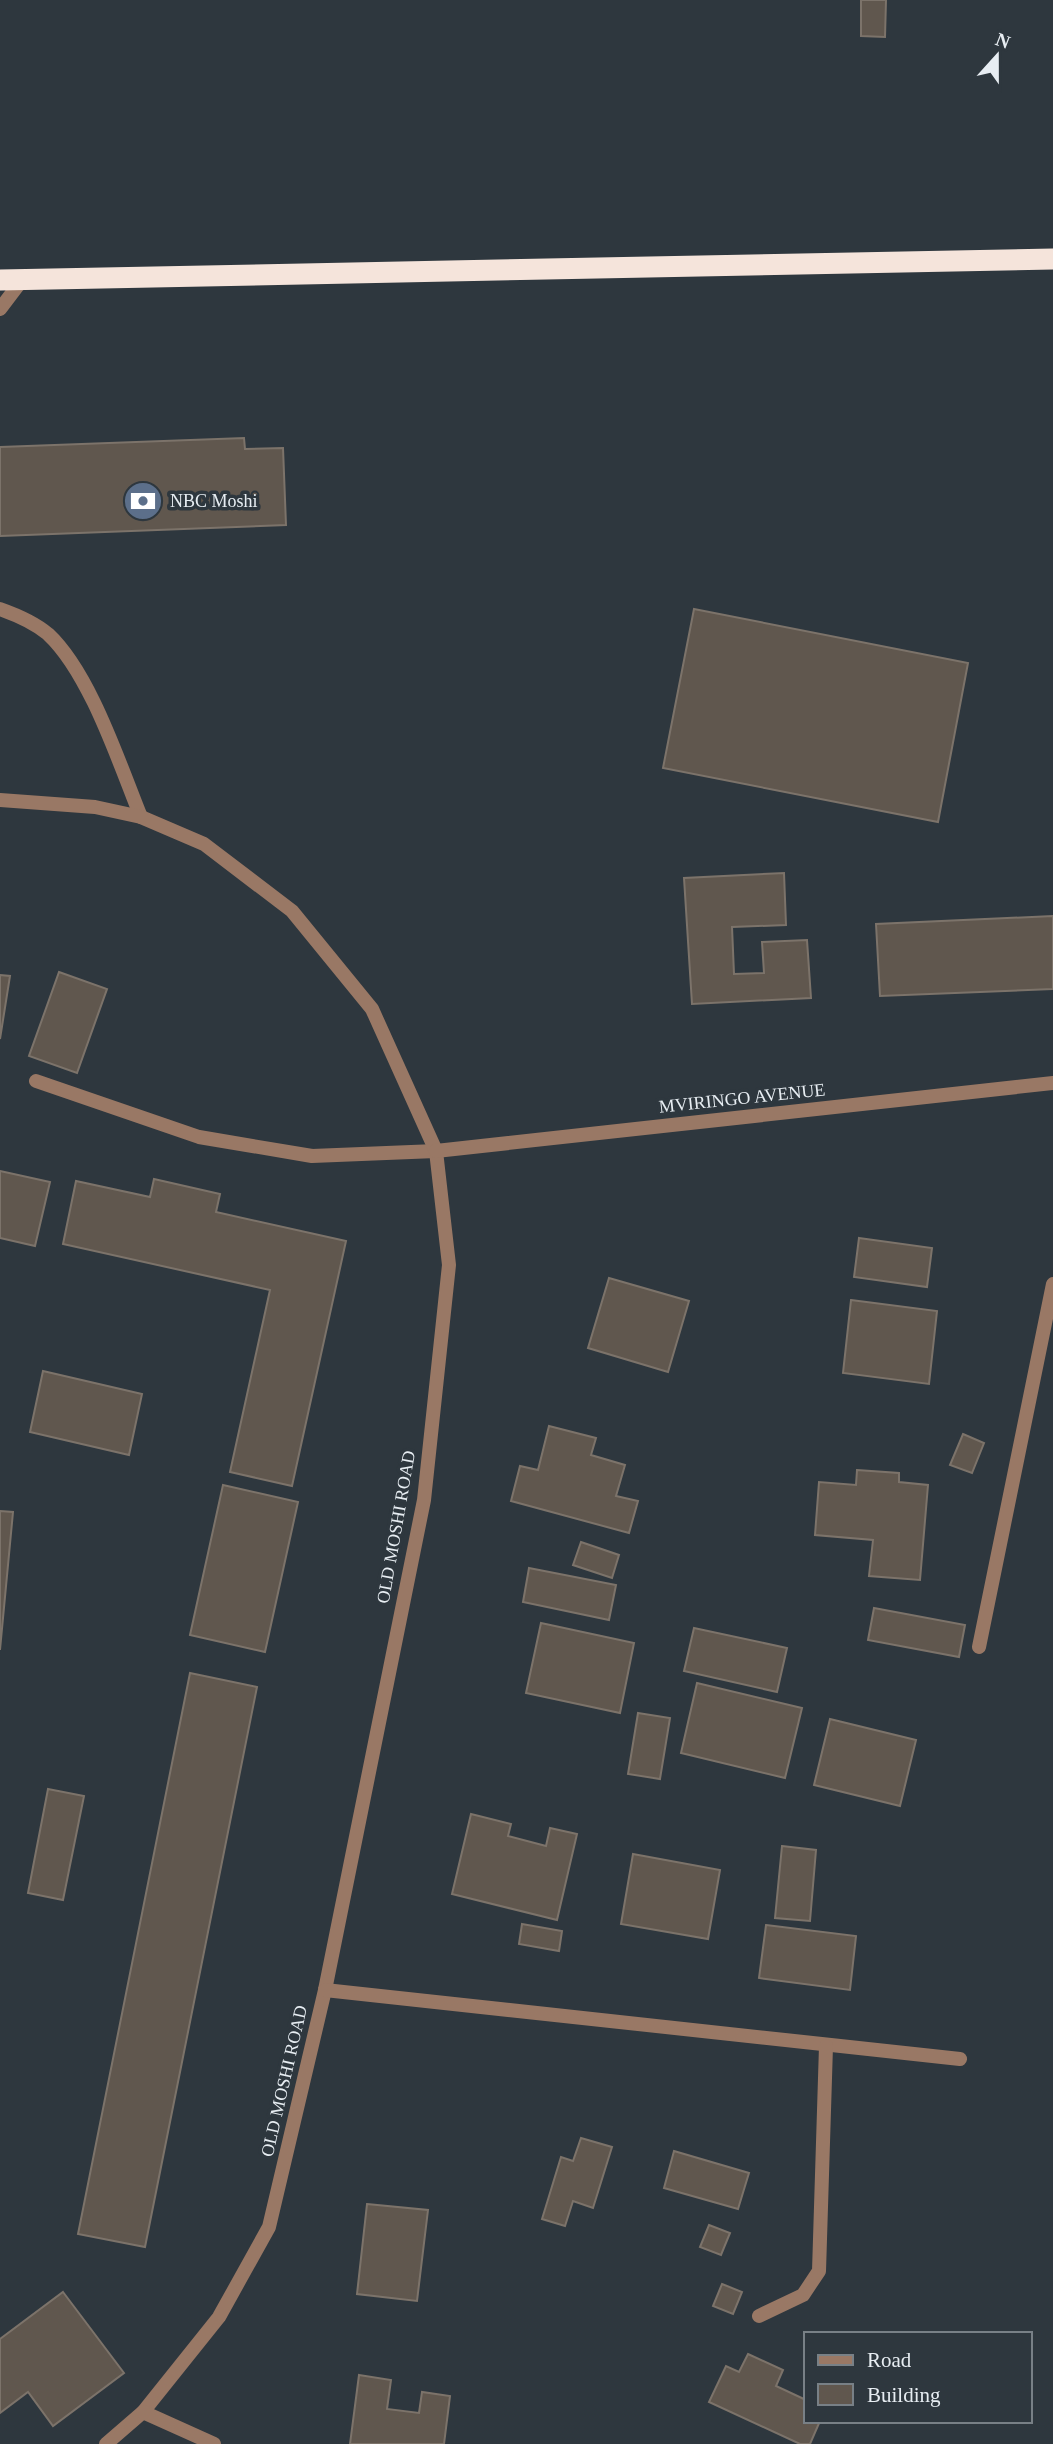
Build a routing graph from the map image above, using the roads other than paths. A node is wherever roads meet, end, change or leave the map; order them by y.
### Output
1 (1053, 259) edge
2 (0, 280) edge
3 (22, 280) junction
4 (0, 309) edge
5 (0, 609) edge
6 (0, 800) edge
7 (141, 817) junction
8 (36, 1081) dead end
9 (1053, 1083) edge
10 (436, 1151) junction
11 (1053, 1284) edge
12 (979, 1647) dead end
13 (325, 1990) junction
14 (826, 2046) junction
15 (960, 2059) dead end
16 (759, 2316) dead end
17 (143, 2412) junction
18 (106, 2444) edge
19 (214, 2444) edge

1 - 3 highway
2 - 3 highway
3 - 4 street
5 - 7 street
6 - 7 street, OLD MOSHI ROAD
7 - 10 street, OLD MOSHI ROAD
8 - 10 street, MVIRINGO AVENUE
9 - 10 street, MVIRINGO AVENUE
10 - 13 street, OLD MOSHI ROAD
11 - 12 street
13 - 14 street
13 - 17 street, OLD MOSHI ROAD
14 - 15 street
14 - 16 street
17 - 18 street, OLD MOSHI ROAD
17 - 19 street

